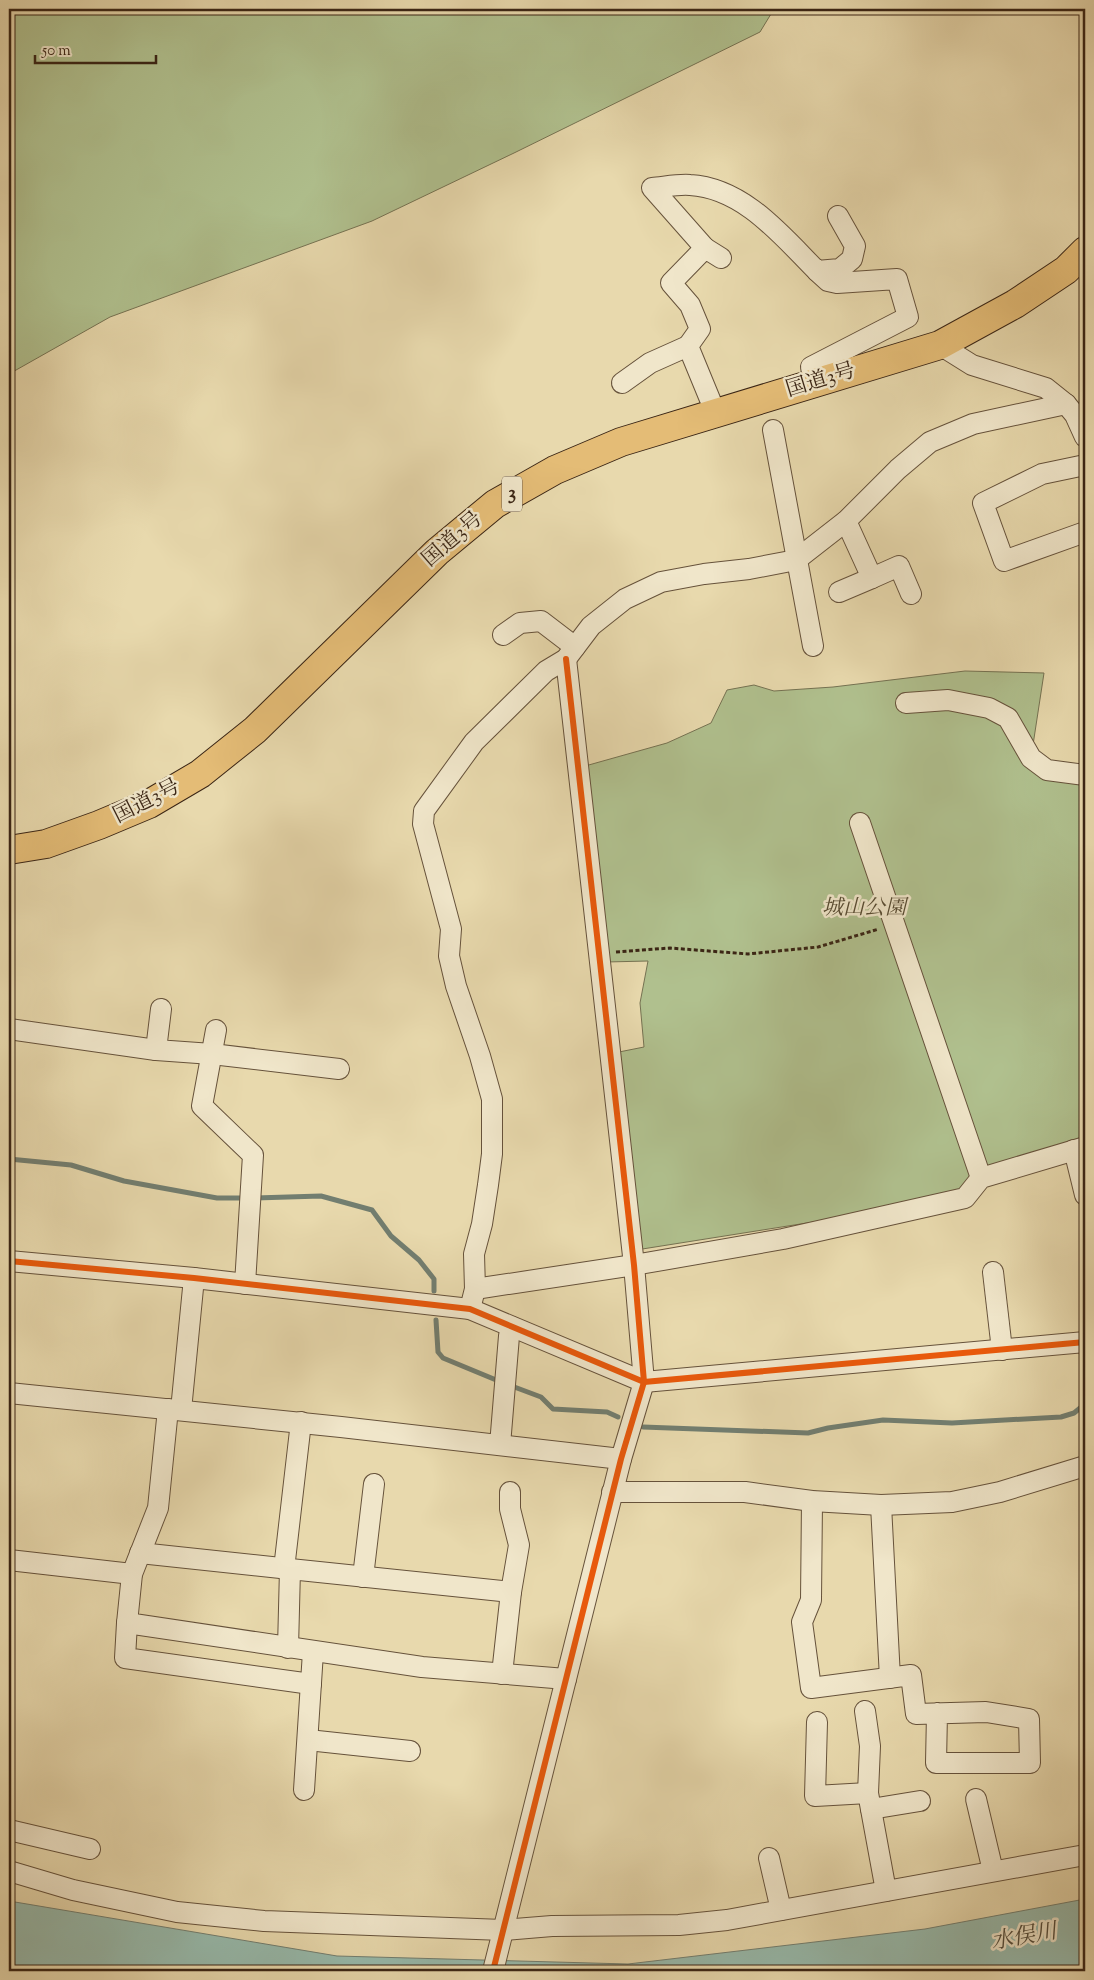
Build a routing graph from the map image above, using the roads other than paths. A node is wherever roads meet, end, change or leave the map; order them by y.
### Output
1 (838, 216) dead end
2 (1085, 251) edge
3 (816, 271) junction
4 (940, 345) junction
5 (688, 346) junction
6 (622, 383) dead end
7 (814, 383) junction
8 (1066, 404) junction
9 (716, 414) junction
10 (773, 430) dead end
11 (1085, 437) edge
12 (1085, 465) edge
13 (846, 521) junction
14 (1085, 532) edge
15 (796, 560) junction
16 (872, 578) junction
17 (839, 592) dead end
18 (911, 594) dead end
19 (504, 635) dead end
20 (813, 646) dead end
21 (571, 653) junction
22 (906, 703) dead end
23 (1085, 774) edge
24 (860, 823) dead end
25 (9, 850) edge
26 (161, 1009) dead end
27 (9, 1028) edge
28 (216, 1030) dead end
29 (156, 1050) junction
30 (212, 1054) junction
31 (339, 1069) dead end
32 (1080, 1148) edge
33 (981, 1178) junction
34 (1085, 1195) edge
35 (9, 1261) edge
36 (634, 1265) junction
37 (993, 1272) dead end
38 (194, 1278) junction
39 (245, 1284) junction
40 (475, 1289) junction
41 (470, 1309) junction
42 (512, 1327) junction
43 (1085, 1342) edge
44 (1002, 1350) junction
45 (644, 1382) junction
46 (9, 1393) edge
47 (174, 1410) junction
48 (301, 1422) junction
49 (500, 1445) junction
50 (621, 1458) junction
51 (1085, 1466) edge
52 (374, 1484) dead end
53 (510, 1492) dead end
54 (612, 1492) junction
55 (812, 1501) junction
56 (881, 1506) junction
57 (140, 1553) junction
58 (9, 1560) edge
59 (287, 1569) junction
60 (132, 1574) junction
61 (364, 1577) junction
62 (511, 1592) junction
63 (127, 1624) junction
64 (288, 1648) junction
65 (313, 1652) junction
66 (502, 1674) junction
67 (890, 1678) junction
68 (566, 1679) junction
69 (311, 1684) junction
70 (865, 1711) dead end
71 (937, 1713) junction
72 (817, 1722) dead end
73 (308, 1740) junction
74 (410, 1751) dead end
75 (304, 1790) dead end
76 (976, 1799) dead end
77 (870, 1801) junction
78 (920, 1801) dead end
79 (9, 1830) edge
80 (90, 1849) dead end
81 (1085, 1855) edge
82 (770, 1858) dead end
83 (9, 1871) edge
84 (993, 1871) junction
85 (886, 1891) junction
86 (781, 1910) junction
87 (503, 1933) junction
88 (493, 1971) edge

1 - 3 street
2 - 4 highway, 国道3号 / 3
3 - 5 street
3 - 7 street
4 - 7 highway, 国道3号 / 3
4 - 8 street
5 - 6 street
5 - 9 street
7 - 9 highway, 国道3号 / 3
8 - 11 street
8 - 13 street
9 - 25 highway, 国道3号 / 3
10 - 15 street
12 - 14 street
13 - 15 street
13 - 16 street
15 - 20 street
15 - 21 street
16 - 17 street
16 - 18 street
19 - 21 street
21 - 36 street
21 - 40 street
22 - 23 street
24 - 33 street
26 - 29 street
27 - 29 street
28 - 30 street
29 - 30 street
30 - 31 street
30 - 39 street
32 - 33 street
32 - 34 street
33 - 36 street
35 - 38 street
36 - 40 street
36 - 45 street
37 - 44 street
38 - 39 street
38 - 47 street
39 - 41 street
40 - 41 street
41 - 42 street
42 - 45 street
42 - 49 street
43 - 44 street
44 - 45 street
45 - 50 street
46 - 47 street
47 - 48 street
47 - 57 street
48 - 49 street
48 - 59 street
49 - 50 street
50 - 54 street
51 - 56 street
52 - 61 street
53 - 62 street
54 - 55 street
54 - 68 street
55 - 56 street
55 - 67 street
56 - 67 street
57 - 59 street
57 - 60 street
58 - 60 street
59 - 61 street
59 - 64 street
60 - 63 street
61 - 62 street
62 - 66 street
63 - 64 street
63 - 69 street
64 - 65 street
65 - 66 street
65 - 69 street
66 - 68 street
67 - 71 street
68 - 87 street
69 - 73 street
70 - 77 street
71 - 71 street
72 - 77 street
73 - 74 street
73 - 75 street
76 - 84 street
77 - 78 street
77 - 85 street
79 - 80 street
81 - 84 street
82 - 86 street
83 - 87 street
84 - 85 street
85 - 86 street
86 - 87 street
87 - 88 street

